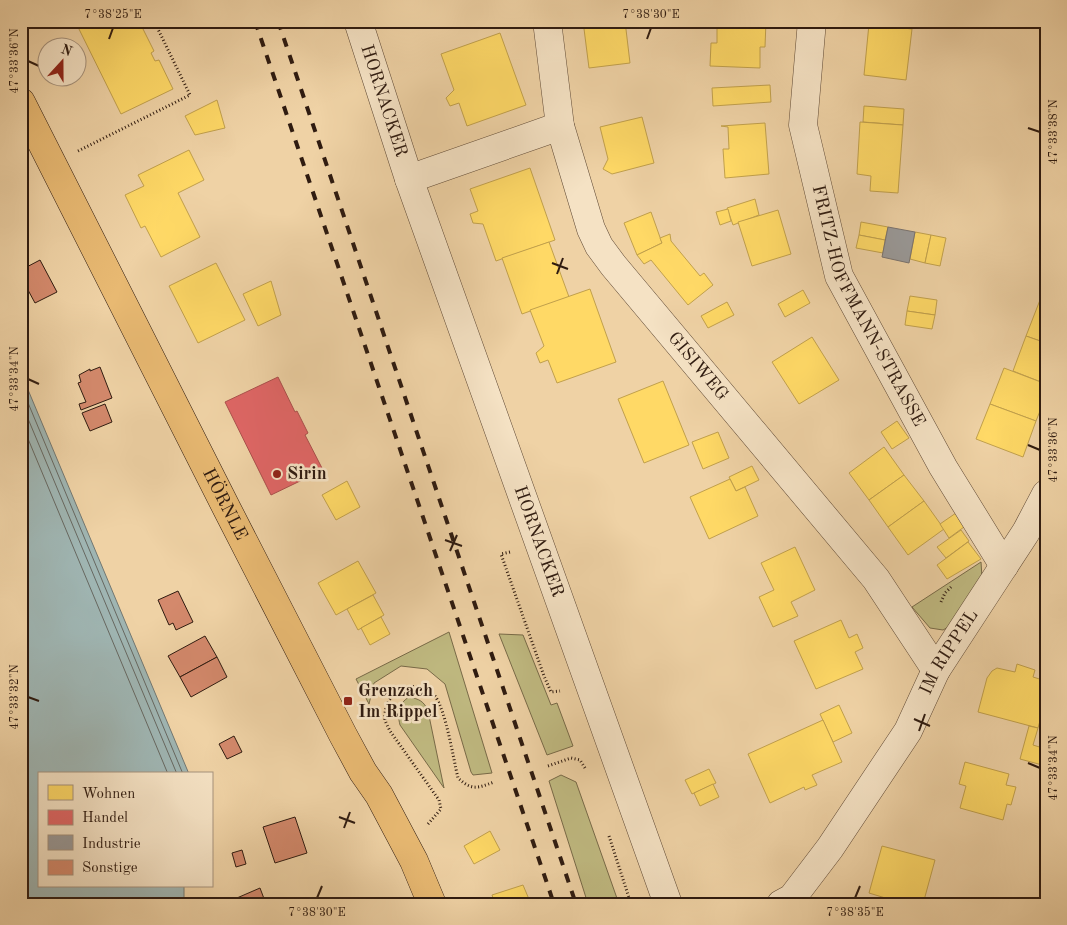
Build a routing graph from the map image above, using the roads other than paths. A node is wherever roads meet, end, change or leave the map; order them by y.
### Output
1 (358, 21) edge
2 (547, 21) edge
3 (812, 21) edge
4 (21, 102) edge
5 (560, 126) junction
6 (409, 179) junction
7 (1046, 494) edge
8 (1036, 534) edge
9 (1004, 566) junction
10 (936, 670) junction
11 (432, 904) edge
12 (668, 904) edge
13 (781, 904) edge

1 - 6 street, HORNACKER
2 - 5 street, GISIWEG
3 - 9 street, FRITZ-HOFFMANN-STRASSE
4 - 11 main road, HÖRNLE
5 - 6 street, HORNACKER
5 - 10 street, GISIWEG
6 - 12 street, HORNACKER
7 - 8 street, IM RIPPEL
8 - 9 street, IM RIPPEL
9 - 10 street, IM RIPPEL
10 - 13 street, IM RIPPEL

